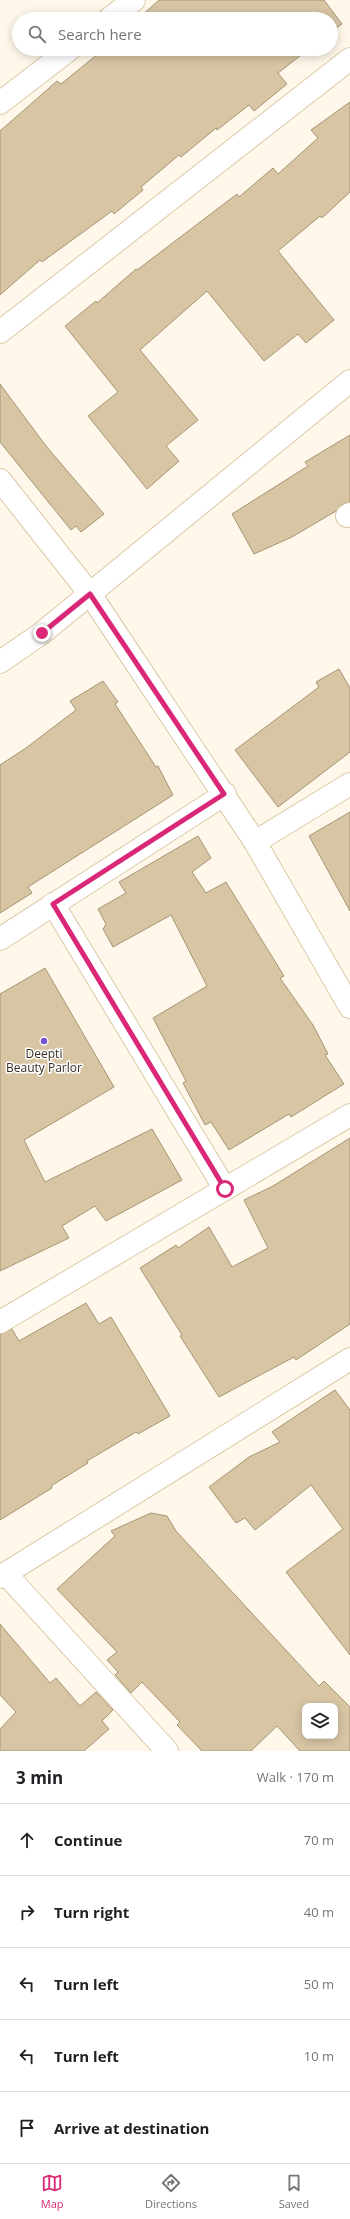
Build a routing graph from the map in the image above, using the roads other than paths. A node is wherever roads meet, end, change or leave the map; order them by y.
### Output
1 (134, 0) edge
2 (118, 12) edge
3 (61, 56) edge
4 (350, 60) edge
5 (0, 103) edge
6 (0, 332) edge
7 (350, 381) edge
8 (0, 480) edge
9 (90, 594) junction
10 (0, 662) edge
11 (350, 784) edge
12 (224, 794) junction
13 (255, 842) junction
14 (53, 904) junction
15 (0, 939) edge
16 (350, 1007) edge
17 (350, 1115) edge
18 (225, 1189) junction
19 (0, 1322) edge
20 (350, 1359) edge
21 (3, 1576) edge
22 (167, 1751) edge

1 - 2 street
3 - 5 street
4 - 6 street
7 - 9 street
8 - 9 street
9 - 10 street
9 - 12 street
11 - 13 street
12 - 13 street
12 - 14 street
13 - 16 street
14 - 15 street
14 - 18 street
17 - 18 street
18 - 19 street
20 - 21 street
21 - 22 street

